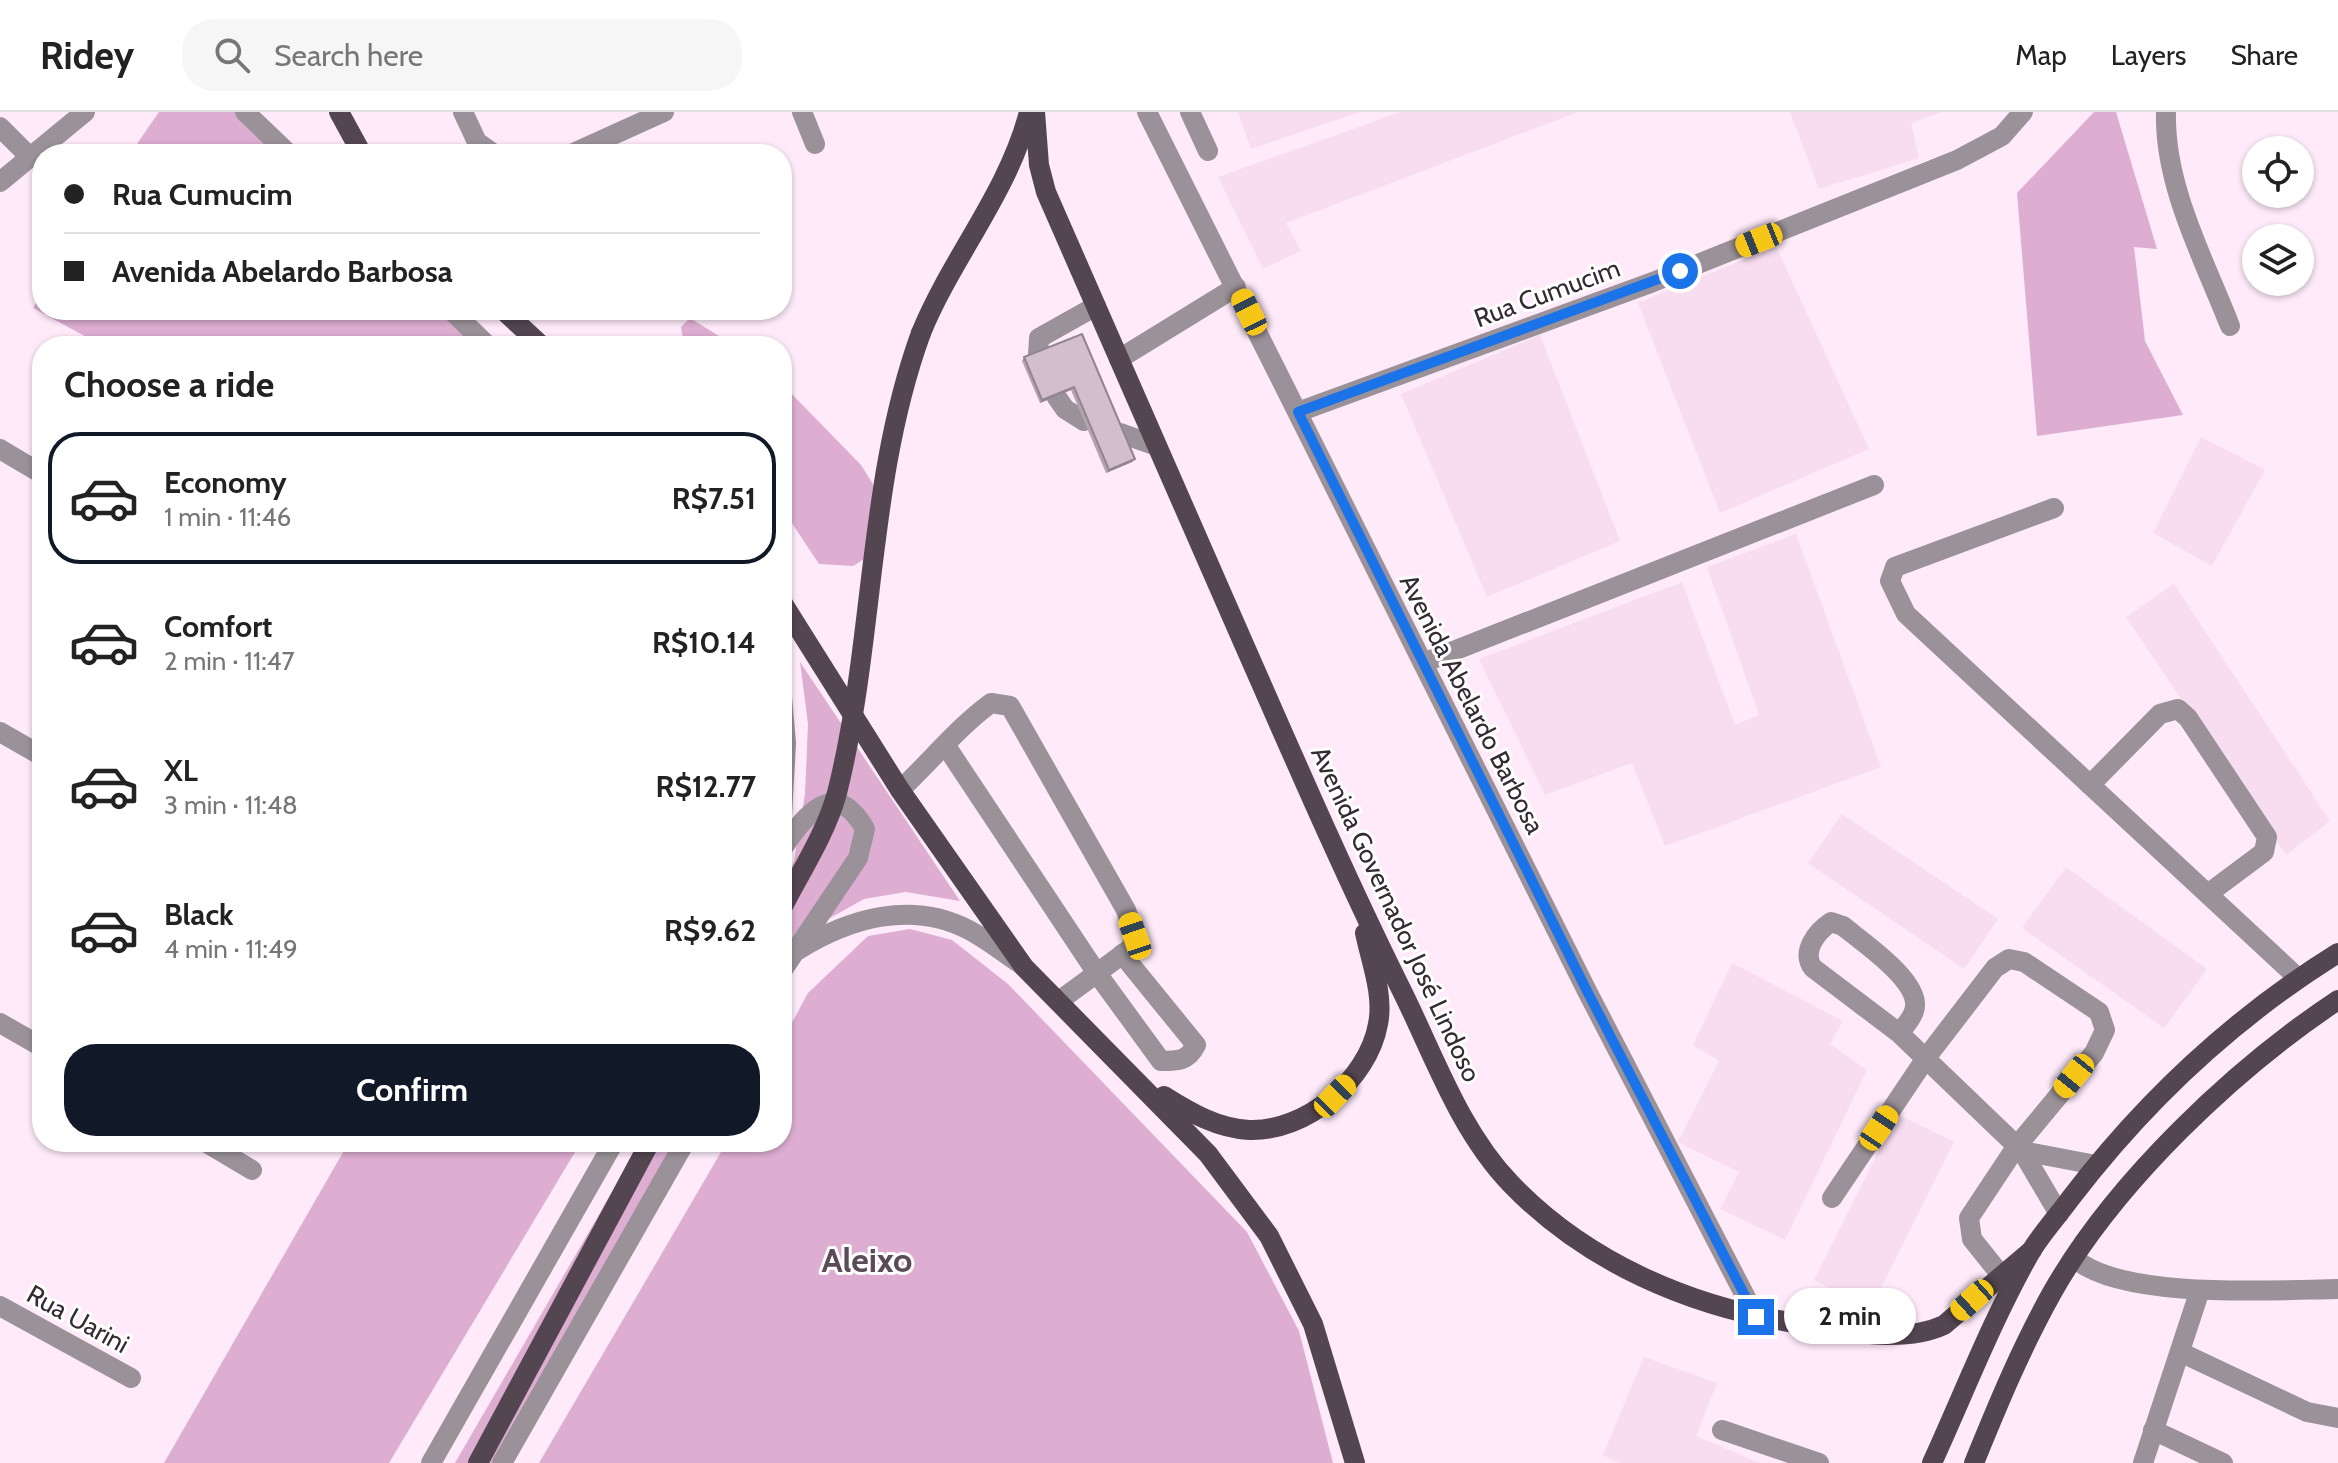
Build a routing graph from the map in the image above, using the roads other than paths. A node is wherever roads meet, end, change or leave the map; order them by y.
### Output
1 (61, 112) edge
2 (85, 112) edge
3 (245, 112) edge
4 (339, 112) edge
5 (463, 112) edge
6 (664, 112) edge
7 (802, 112) edge
8 (1032, 112) edge
9 (1147, 112) edge
10 (1190, 112) edge
11 (2023, 112) edge
12 (2166, 112) edge
13 (0, 127) edge
14 (40, 144) edge
15 (44, 144) edge
16 (279, 144) edge
17 (357, 144) edge
18 (480, 144) edge
19 (593, 144) edge
20 (815, 144) dead end
21 (1208, 151) dead end
22 (32, 152) edge
23 (32, 154) edge
24 (0, 182) edge
25 (1236, 287) junction
26 (1096, 306) junction
27 (461, 320) edge
28 (514, 320) edge
29 (2230, 326) dead end
30 (478, 336) edge
31 (531, 336) edge
32 (1038, 354) edge
33 (1119, 359) junction
34 (1056, 396) edge
35 (1298, 412) junction
36 (1084, 421) edge
37 (1120, 433) edge
38 (1157, 446) junction
39 (0, 449) edge
40 (32, 468) edge
41 (1874, 485) dead end
42 (2054, 508) dead end
43 (792, 618) edge
44 (1423, 663) junction
45 (0, 732) edge
46 (946, 746) junction
47 (32, 750) edge
48 (2090, 785) junction
49 (900, 790) junction
50 (792, 835) edge
51 (792, 887) edge
52 (2209, 893) junction
53 (1359, 906) junction
54 (792, 953) edge
55 (2338, 953) edge
56 (1122, 954) junction
57 (792, 958) edge
58 (1024, 967) junction
59 (1096, 972) junction
60 (2298, 978) junction
61 (2338, 1000) edge
62 (1059, 1001) junction
63 (0, 1023) edge
64 (1899, 1033) junction
65 (32, 1041) edge
66 (1926, 1058) junction
67 (1140, 1082) junction
68 (2019, 1149) junction
69 (222, 1152) edge
70 (608, 1152) edge
71 (645, 1152) edge
72 (679, 1152) edge
73 (2096, 1165) junction
74 (252, 1170) dead end
75 (1832, 1198) dead end
76 (2059, 1214) junction
77 (2032, 1250) junction
78 (2074, 1258) junction
79 (2000, 1274) junction
80 (2338, 1289) edge
81 (2200, 1290) junction
82 (0, 1306) edge
83 (1756, 1317) junction
84 (2182, 1353) junction
85 (131, 1378) dead end
86 (2338, 1418) edge
87 (1722, 1430) dead end
88 (2153, 1430) junction
89 (431, 1463) edge
90 (478, 1463) edge
91 (502, 1463) edge
92 (1355, 1463) edge
93 (1819, 1463) edge
94 (1932, 1463) edge
95 (1974, 1463) edge
96 (2143, 1463) edge
97 (2223, 1463) edge

1 - 14 street
2 - 15 street
3 - 16 street
4 - 17 main road
5 - 18 street
6 - 19 street
7 - 20 street
8 - 26 main road, Avenida Governador José Lindoso
8 - 51 main road, bridge
9 - 25 street, Avenida Abelardo Barbosa
10 - 21 street
11 - 35 street, Rua Cumucim
12 - 29 street
13 - 22 street
23 - 24 street
25 - 33 street
25 - 35 street, Avenida Abelardo Barbosa
26 - 32 street
26 - 33 main road, Avenida Governador José Lindoso
27 - 30 street
28 - 31 main road
33 - 38 main road, Avenida Governador José Lindoso
34 - 36 street
35 - 44 street, Avenida Abelardo Barbosa
37 - 38 street
38 - 53 main road, Avenida Governador José Lindoso
39 - 40 street
41 - 44 street
42 - 48 street
43 - 49 main road
44 - 83 street, Avenida Abelardo Barbosa
45 - 47 street
46 - 49 street
46 - 56 street
46 - 59 street
48 - 52 street
48 - 52 street
49 - 58 main road
50 - 54 street
52 - 60 street
53 - 67 main road
53 - 83 main road, Avenida Governador José Lindoso
55 - 60 main road
56 - 59 street
56 - 59 street
57 - 58 street
58 - 62 main road
59 - 62 street
60 - 73 main road
61 - 78 main road
62 - 67 main road
63 - 65 street
64 - 64 street
64 - 66 street
66 - 68 street
66 - 68 street
66 - 75 street
67 - 92 main road
68 - 73 street
68 - 76 street
68 - 79 street
69 - 74 street
70 - 89 street
71 - 90 main road
72 - 91 street
73 - 76 main road
76 - 77 main road
77 - 79 main road, Avenida Governador José Lindoso
77 - 94 main road
78 - 81 street
78 - 95 main road
79 - 83 main road, Avenida Governador José Lindoso
80 - 81 street
81 - 84 street
82 - 85 street, Rua Uarini
84 - 86 street
84 - 88 street
87 - 93 street
88 - 96 street
88 - 97 street

